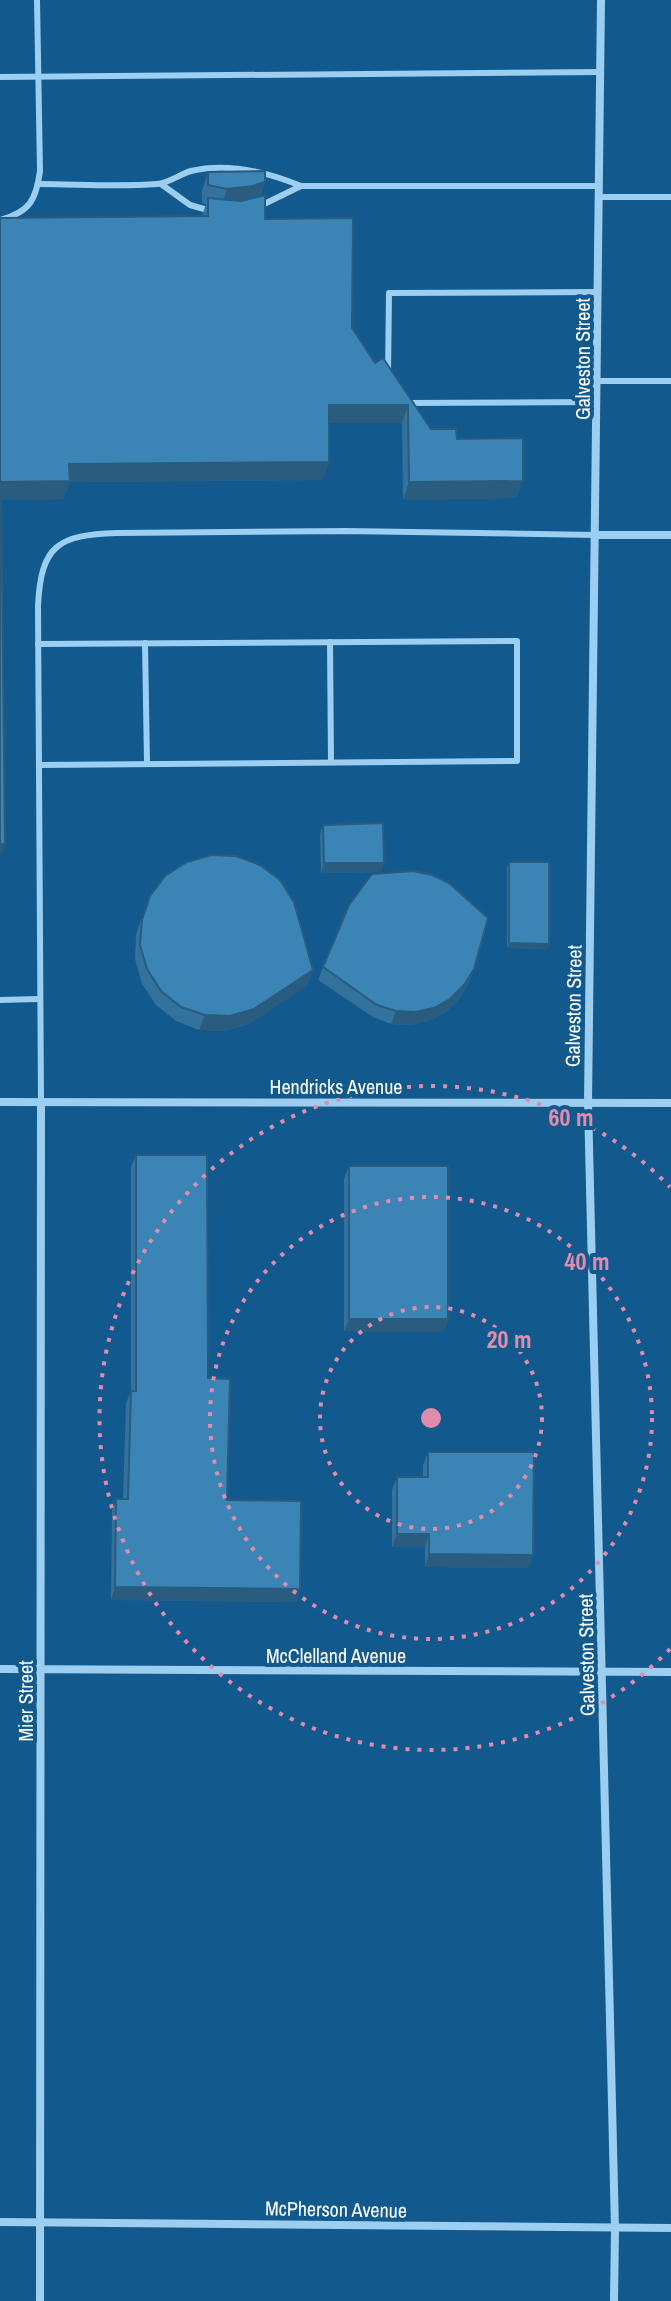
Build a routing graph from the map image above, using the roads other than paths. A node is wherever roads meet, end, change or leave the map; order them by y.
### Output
1 (37, 0) edge
2 (601, 0) edge
3 (600, 72) junction
4 (0, 77) edge
5 (38, 77) junction
6 (38, 184) junction
7 (161, 184) junction
8 (301, 186) junction
9 (599, 186) junction
10 (599, 197) junction
11 (671, 197) edge
12 (251, 209) edge
13 (222, 211) edge
14 (0, 220) edge
15 (598, 292) junction
16 (388, 378) edge
17 (597, 381) junction
18 (671, 381) edge
19 (597, 402) junction
20 (403, 403) edge
21 (596, 535) junction
22 (671, 535) edge
23 (330, 642) junction
24 (145, 643) junction
25 (38, 644) junction
26 (331, 762) junction
27 (147, 763) junction
28 (39, 765) junction
29 (39, 999) junction
30 (0, 1000) edge
31 (0, 1102) edge
32 (41, 1102) junction
33 (588, 1103) junction
34 (671, 1103) edge
35 (0, 1669) edge
36 (41, 1669) junction
37 (603, 1672) junction
38 (671, 1672) edge
39 (0, 2222) edge
40 (40, 2222) junction
41 (671, 2228) edge
42 (615, 2229) junction
43 (40, 2301) edge
44 (614, 2301) edge

1 - 5 lane
2 - 3 street, Galveston Street
3 - 5 lane
3 - 9 street, Galveston Street
4 - 5 lane
5 - 6 lane
6 - 7 lane
6 - 14 lane
7 - 8 lane
7 - 13 lane
8 - 9 lane
8 - 12 lane
9 - 10 street, Galveston Street
10 - 11 lane
10 - 15 street, Galveston Street
15 - 16 lane
15 - 17 street, Galveston Street
17 - 18 lane
17 - 19 street, Galveston Street
19 - 20 lane
19 - 21 street, Galveston Street
21 - 22 street
21 - 25 lane
21 - 33 street, Galveston Street
23 - 24 lane
23 - 26 lane
23 - 26 lane
24 - 25 lane
24 - 27 lane
25 - 28 lane
26 - 27 lane
27 - 28 lane
28 - 29 lane
29 - 30 lane
29 - 32 lane
31 - 32 street, Hendricks Avenue
32 - 33 street, Hendricks Avenue
32 - 36 street, Mier Street
33 - 34 street, Hendricks Avenue
33 - 37 street, Galveston Street
35 - 36 street, McClelland Avenue
36 - 37 street, McClelland Avenue
36 - 40 street, Mier Street
37 - 38 street, McClelland Avenue
37 - 42 street, Galveston Street
39 - 40 street, McPherson Avenue
40 - 42 street, McPherson Avenue
40 - 43 street, Mier Street
41 - 42 street, McPherson Avenue
42 - 44 street, Galveston Street

